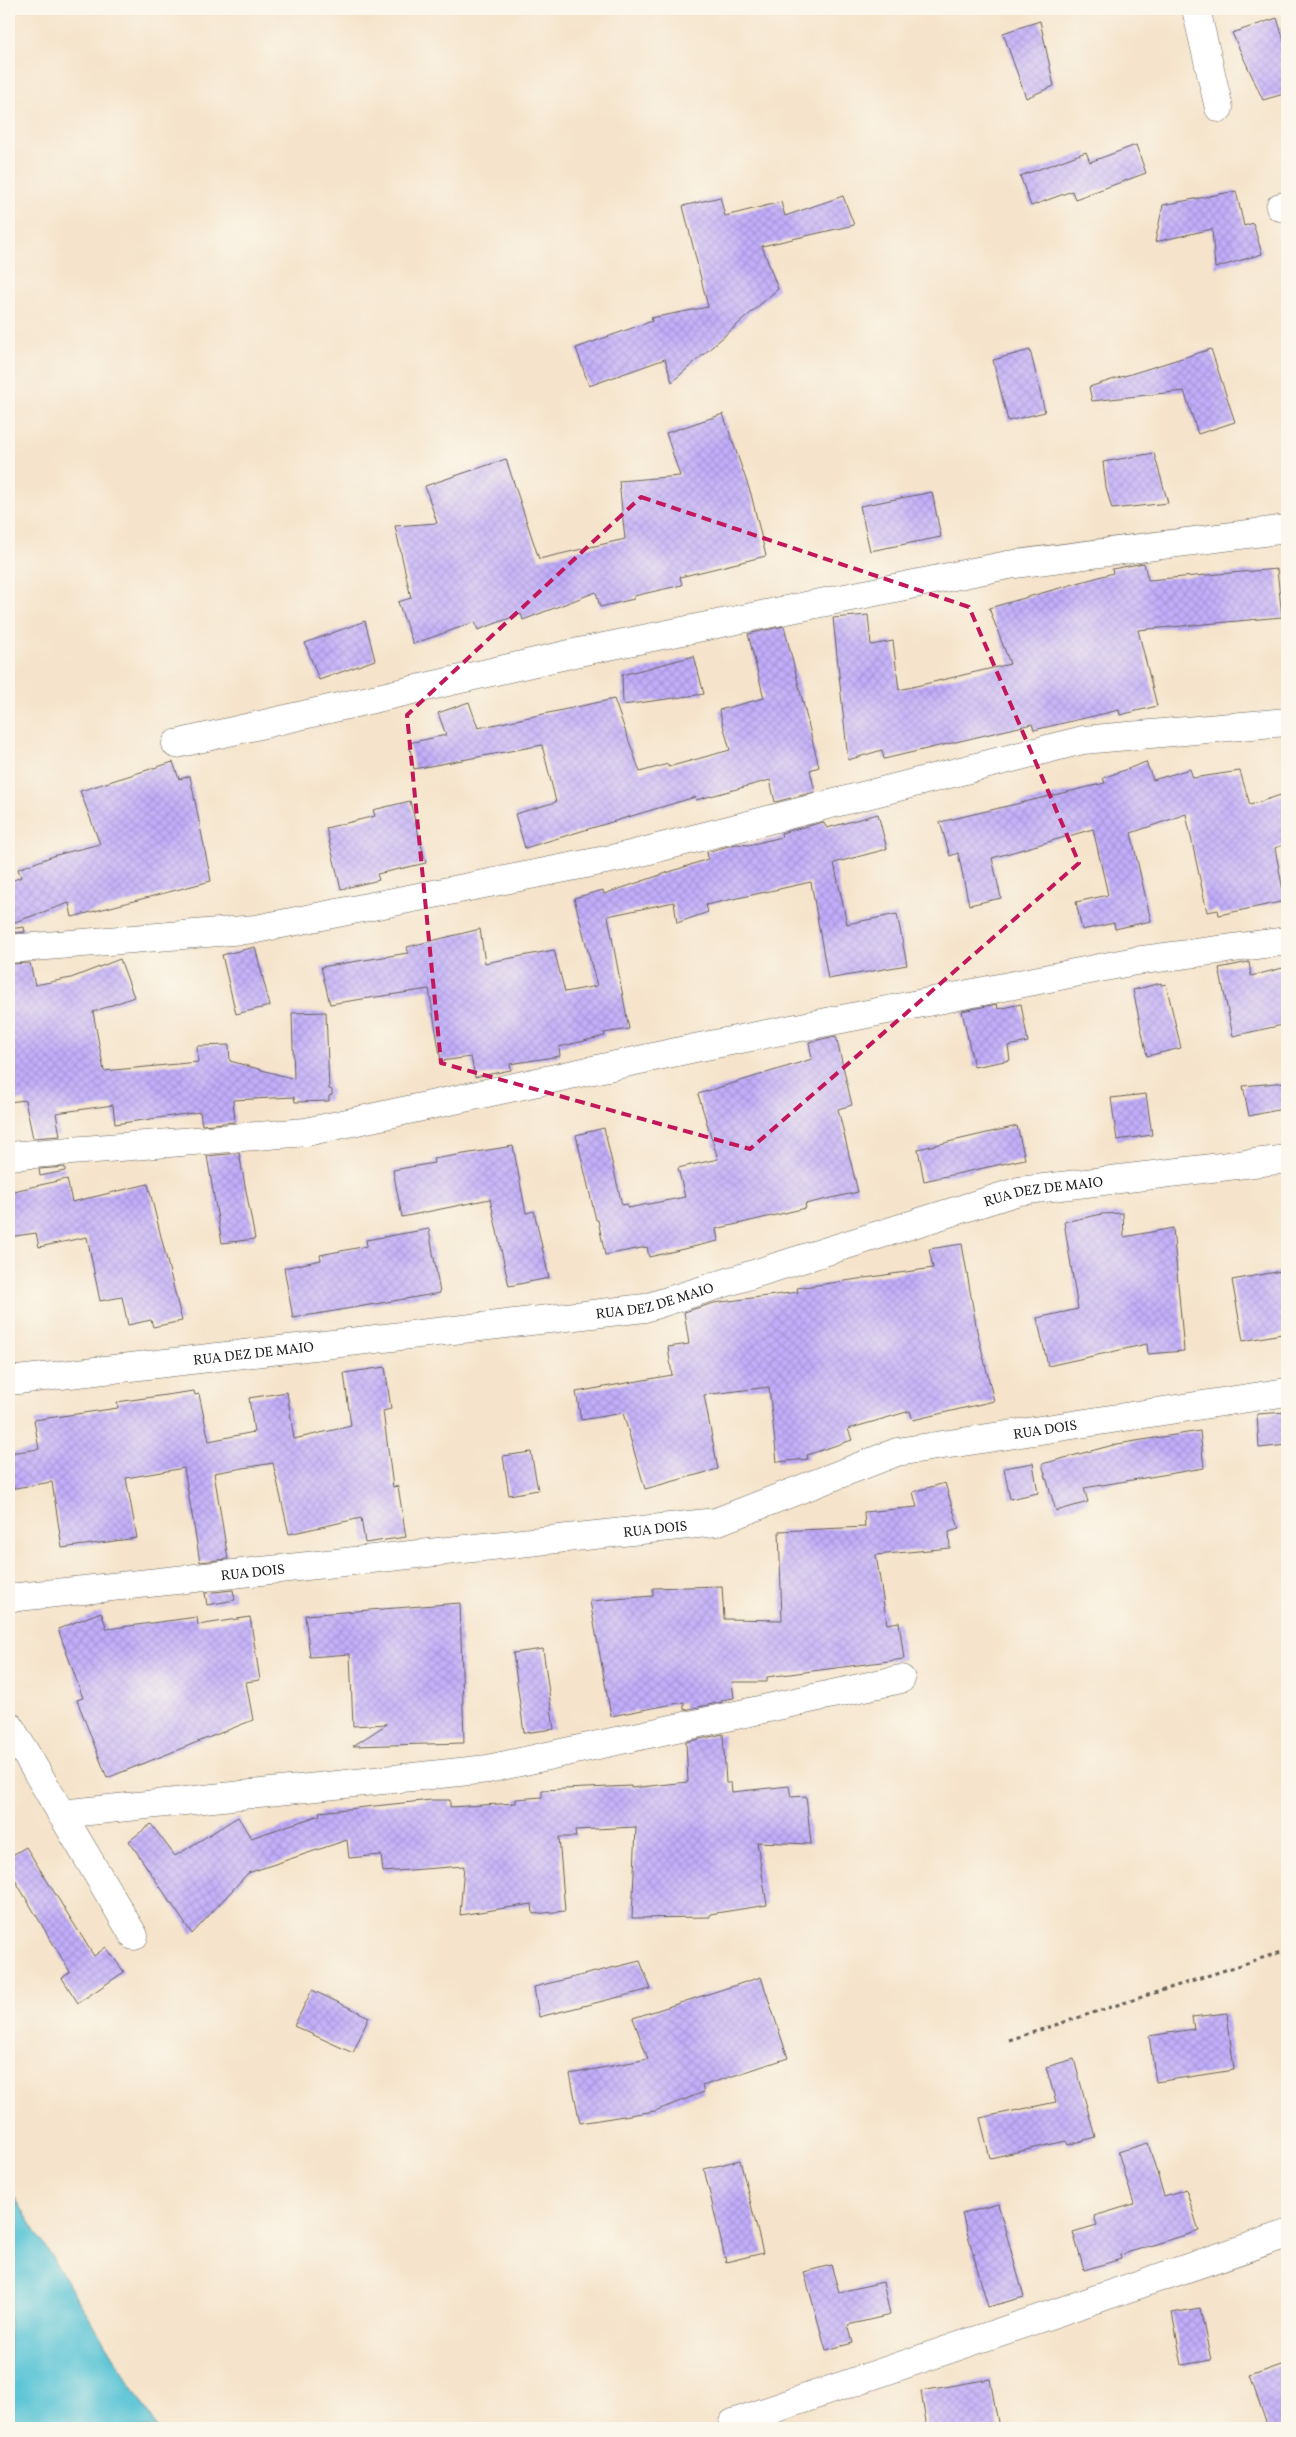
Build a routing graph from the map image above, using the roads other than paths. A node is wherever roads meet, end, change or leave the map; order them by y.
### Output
1 (1196, 9) edge
2 (1219, 108) dead end
3 (1287, 529) edge
4 (1287, 722) edge
5 (176, 744) dead end
6 (1287, 940) edge
7 (9, 949) edge
8 (9, 1156) edge
9 (1287, 1159) edge
10 (9, 1382) edge
11 (1287, 1392) edge
12 (9, 1598) edge
13 (901, 1679) dead end
14 (9, 1725) edge
15 (61, 1814) junction
16 (134, 1936) dead end
17 (1287, 2234) edge
18 (733, 2423) dead end

1 - 2 street
3 - 5 street
4 - 7 street
6 - 8 street
9 - 10 street, RUA DEZ DE MAIO
11 - 12 street, RUA DOIS
13 - 15 street
14 - 15 street
15 - 16 street
17 - 18 street

